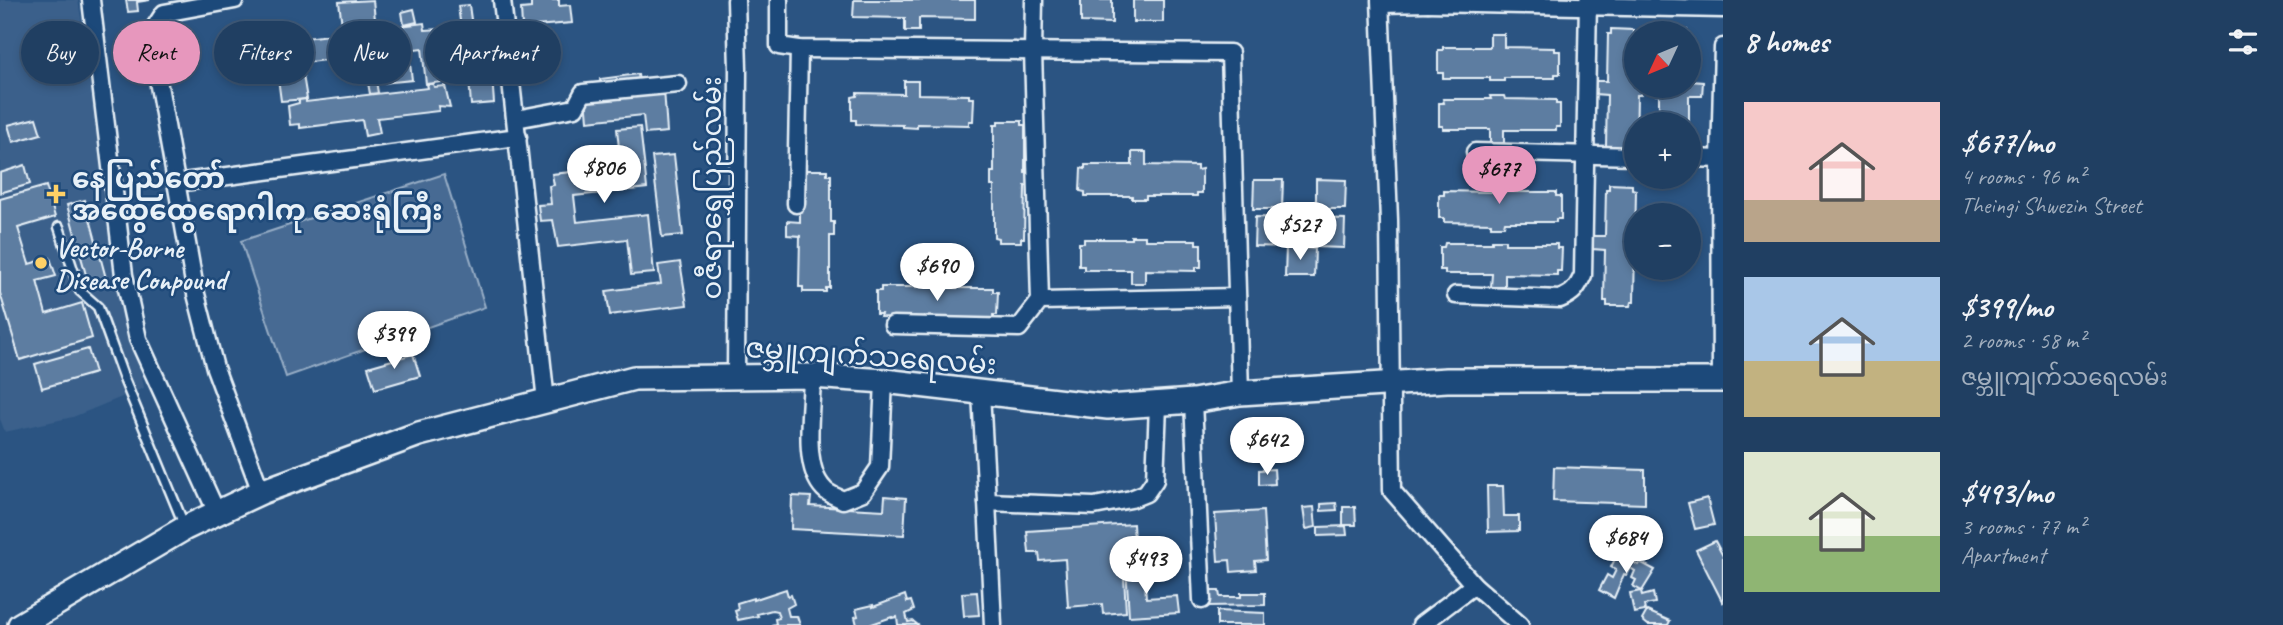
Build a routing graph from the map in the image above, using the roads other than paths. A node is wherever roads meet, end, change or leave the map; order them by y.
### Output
1 (91, 0) edge
2 (235, 0) edge
3 (502, 0) edge
4 (736, 0) edge
5 (779, 0) edge
6 (1034, 0) edge
7 (1428, 1) edge
8 (1380, 2) edge
9 (1588, 3) edge
10 (1723, 9) edge
11 (1723, 47) edge
12 (799, 49) junction
13 (1033, 51) junction
14 (678, 84) dead end
15 (516, 119) junction
16 (518, 137) junction
17 (1475, 152) dead end
18 (1586, 155) junction
19 (1624, 156) edge
20 (1701, 158) edge
21 (1722, 159) edge
22 (176, 183) junction
23 (796, 204) dead end
24 (59, 227) dead end
25 (1456, 295) dead end
26 (1237, 297) junction
27 (1040, 301) junction
28 (893, 325) dead end
29 (736, 376) junction
30 (812, 376) junction
31 (1722, 380) edge
32 (884, 381) junction
33 (1390, 384) junction
34 (981, 393) junction
35 (1240, 393) junction
36 (546, 401) junction
37 (1194, 401) junction
38 (1158, 405) junction
39 (261, 492) junction
40 (987, 502) junction
41 (217, 513) junction
42 (185, 528) junction
43 (1474, 585) junction
44 (1202, 600) dead end
45 (20, 625) edge
46 (993, 625) edge
47 (1421, 625) edge
48 (1520, 625) edge

1 - 41 street
2 - 22 street
3 - 15 street
4 - 29 street, ဝဇီရာရွှေပြည်လမ်း
5 - 12 street
6 - 13 street
7 - 8 street
7 - 9 street
8 - 33 street
9 - 10 street
9 - 18 street
11 - 21 street
12 - 13 street
12 - 23 street
13 - 26 street
13 - 27 street
14 - 15 street
15 - 16 street
16 - 22 street
16 - 36 street
17 - 18 street
18 - 19 street
18 - 25 street
20 - 21 street
21 - 31 street
22 - 39 street
24 - 42 lane
26 - 27 street
26 - 35 street
27 - 28 street
29 - 30 main road, ဇမ္ဘူကျက်သရေလမ်း
29 - 36 main road, ဇမ္ဘူကျက်သရေလမ်း
30 - 32 main road, ဇမ္ဘူကျက်သရေလမ်း
30 - 32 street
31 - 33 main road, ဇမ္ဘူကျက်သရေလမ်း
32 - 34 main road, ဇမ္ဘူကျက်သရေလမ်း
33 - 35 main road, ဇမ္ဘူကျက်သရေလမ်း
33 - 43 street
34 - 38 main road, ဇမ္ဘူကျက်သရေလမ်း
34 - 40 street
35 - 37 main road, ဇမ္ဘူကျက်သရေလမ်း
36 - 39 main road, ဇမ္ဘူကျက်သရေလမ်း
37 - 38 main road, ဇမ္ဘူကျက်သရေလမ်း
37 - 44 street
38 - 40 street
39 - 41 main road, ဇမ္ဘူကျက်သရေလမ်း
40 - 46 street
41 - 42 main road, ဇမ္ဘူကျက်သရေလမ်း
42 - 45 main road, ဇမ္ဘူကျက်သရေလမ်း
43 - 47 street
43 - 48 street

